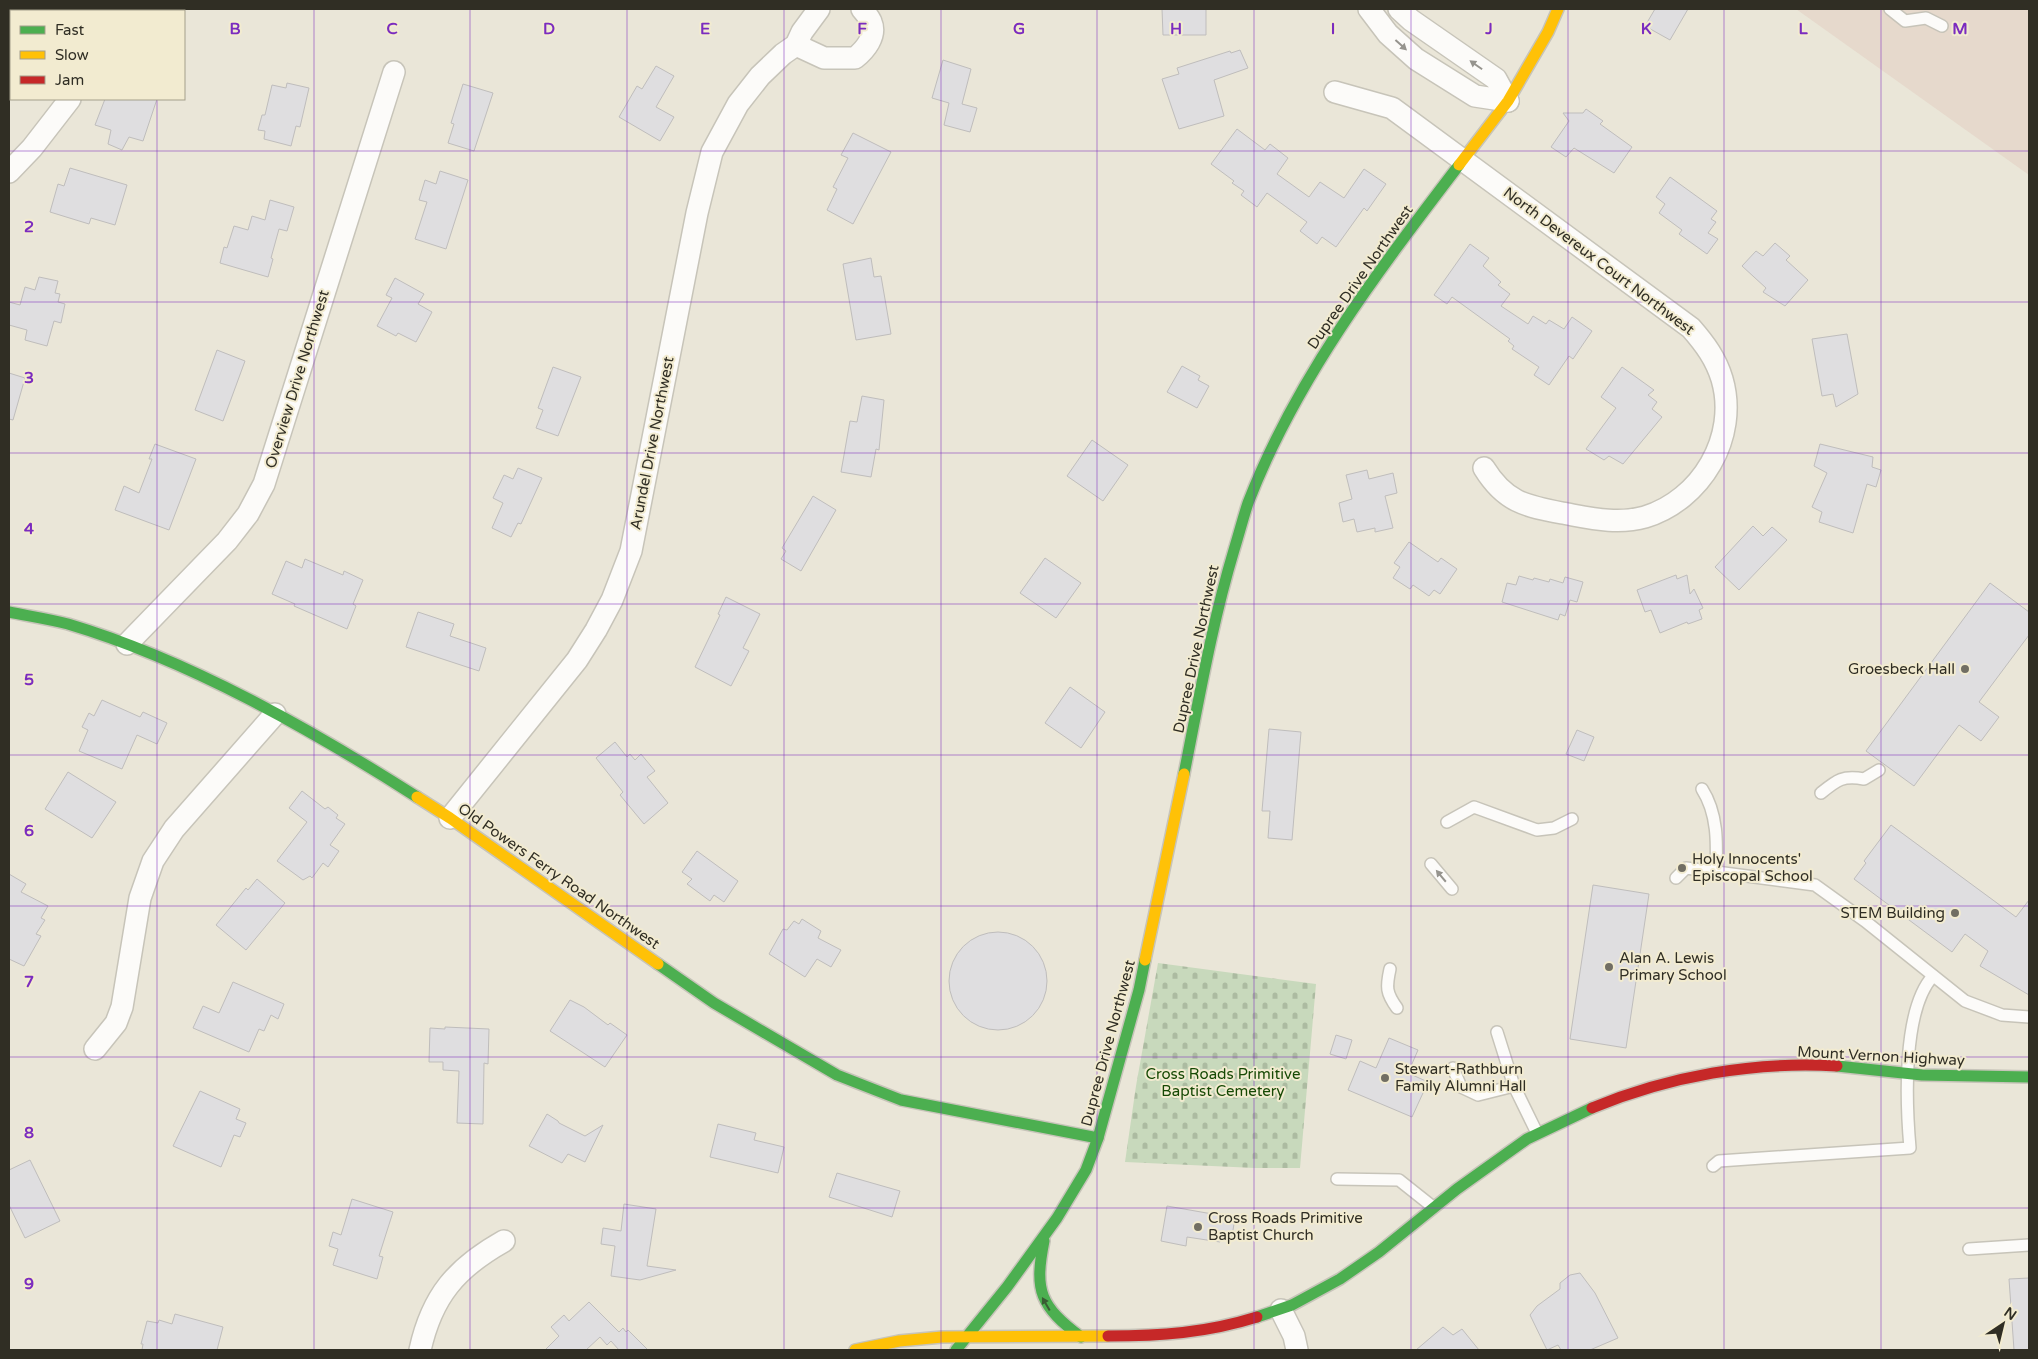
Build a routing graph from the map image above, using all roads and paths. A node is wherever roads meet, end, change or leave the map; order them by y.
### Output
1 (819, 9) edge
2 (862, 9) edge
3 (1369, 9) edge
4 (1399, 9) edge
5 (1558, 9) edge
6 (1890, 9) edge
7 (1926, 13) edge
8 (1942, 26) dead end
9 (796, 45) junction
10 (394, 72) dead end
11 (1334, 92) dead end
12 (69, 100) edge
13 (1508, 101) junction
14 (1464, 160) junction
15 (9, 172) edge
16 (1484, 468) dead end
17 (9, 612) edge
18 (127, 644) junction
19 (275, 714) junction
20 (1879, 770) dead end
21 (1702, 789) dead end
22 (1821, 793) dead end
23 (450, 818) junction
24 (1572, 819) dead end
25 (1448, 822) dead end
26 (1431, 864) dead end
27 (1716, 872) junction
28 (1676, 878) dead end
29 (1452, 889) dead end
30 (1390, 969) dead end
31 (1933, 976) junction
32 (1397, 1008) dead end
33 (2029, 1018) edge
34 (1497, 1032) dead end
35 (95, 1049) dead end
36 (1453, 1068) dead end
37 (1908, 1074) junction
38 (2029, 1077) edge
39 (1514, 1086) junction
40 (1537, 1133) junction
41 (1098, 1138) junction
42 (1713, 1166) dead end
43 (1338, 1179) dead end
44 (1433, 1207) junction
45 (1046, 1234) junction
46 (504, 1241) dead end
47 (2029, 1244) edge
48 (1969, 1249) dead end
49 (1281, 1310) junction
50 (966, 1337) junction
51 (1081, 1337) junction
52 (876, 1349) edge
53 (420, 1350) edge
54 (855, 1350) edge
55 (956, 1350) edge
56 (1297, 1350) edge

1 - 9 street, Arundel Drive Northwest
2 - 9 street
3 -> 13 street
13 -> 4 street
5 - 13 street, Dupree Drive Northwest
6 - 7 lane
7 - 8 lane
9 - 23 street, Arundel Drive Northwest
10 - 18 street, Overview Drive Northwest
11 - 14 street, North Devereux Court Northwest
12 - 15 street
13 - 14 street, Dupree Drive Northwest
14 - 16 street, North Devereux Court Northwest
14 - 41 street, Dupree Drive Northwest
17 - 18 street, Old Powers Ferry Road Northwest
18 - 19 street, Old Powers Ferry Road Northwest
19 - 23 street, Old Powers Ferry Road Northwest
19 - 35 street
20 - 22 lane
21 - 27 lane
23 - 41 street, Old Powers Ferry Road Northwest
24 - 25 lane
29 -> 26 lane
27 - 28 lane
27 - 31 lane
30 - 32 lane
31 - 33 lane
31 - 37 lane
34 - 39 lane
36 - 39 lane
37 - 38 street, Mount Vernon Highway
37 - 40 street, Mount Vernon Highway
37 - 42 lane
39 - 40 lane
40 - 44 street, Mount Vernon Highway
41 - 45 street, Dupree Drive Northwest
43 - 44 lane
44 - 49 street, Mount Vernon Highway
45 - 50 street, Dupree Drive Northwest
51 -> 45 street
46 - 53 street
47 - 48 lane
49 - 51 street, Mount Vernon Highway
49 - 56 street
50 - 51 street
50 - 52 street
50 - 55 street, Dupree Drive Northwest
52 - 54 street

